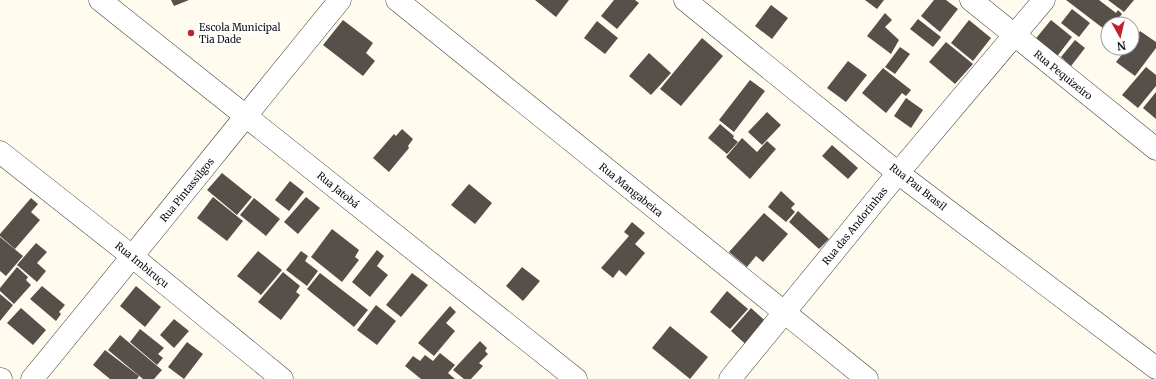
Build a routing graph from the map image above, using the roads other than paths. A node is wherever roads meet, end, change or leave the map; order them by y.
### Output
1 (100, 0) edge
2 (340, 0) edge
3 (397, 0) edge
4 (685, 0) edge
5 (971, 0) edge
6 (1044, 0) edge
7 (1015, 36) junction
8 (246, 116) junction
9 (1156, 149) edge
10 (0, 152) edge
11 (898, 173) junction
12 (133, 257) junction
13 (784, 313) junction
14 (1156, 368) edge
15 (32, 379) edge
16 (282, 379) edge
17 (576, 379) edge
18 (730, 379) edge
19 (867, 379) edge

1 - 8 street, Rua Jatobá
2 - 8 street, Rua Pintassilgos
3 - 13 street, Rua Mangabeira
4 - 11 street, Rua Pau Brasil
5 - 7 street, Rua Pequizeiro
6 - 7 street, Rua das Andorinhas
7 - 9 street, Rua Pequizeiro
7 - 11 street, Rua das Andorinhas
8 - 12 street, Rua Pintassilgos
8 - 17 street, Rua Jatobá
10 - 12 street, Rua Imbiruçu
11 - 13 street, Rua das Andorinhas
11 - 14 street, Rua Pau Brasil
12 - 15 street, Rua Pintassilgos
12 - 16 street, Rua Imbiruçu
13 - 18 street, Rua das Andorinhas
13 - 19 street, Rua Mangabeira

